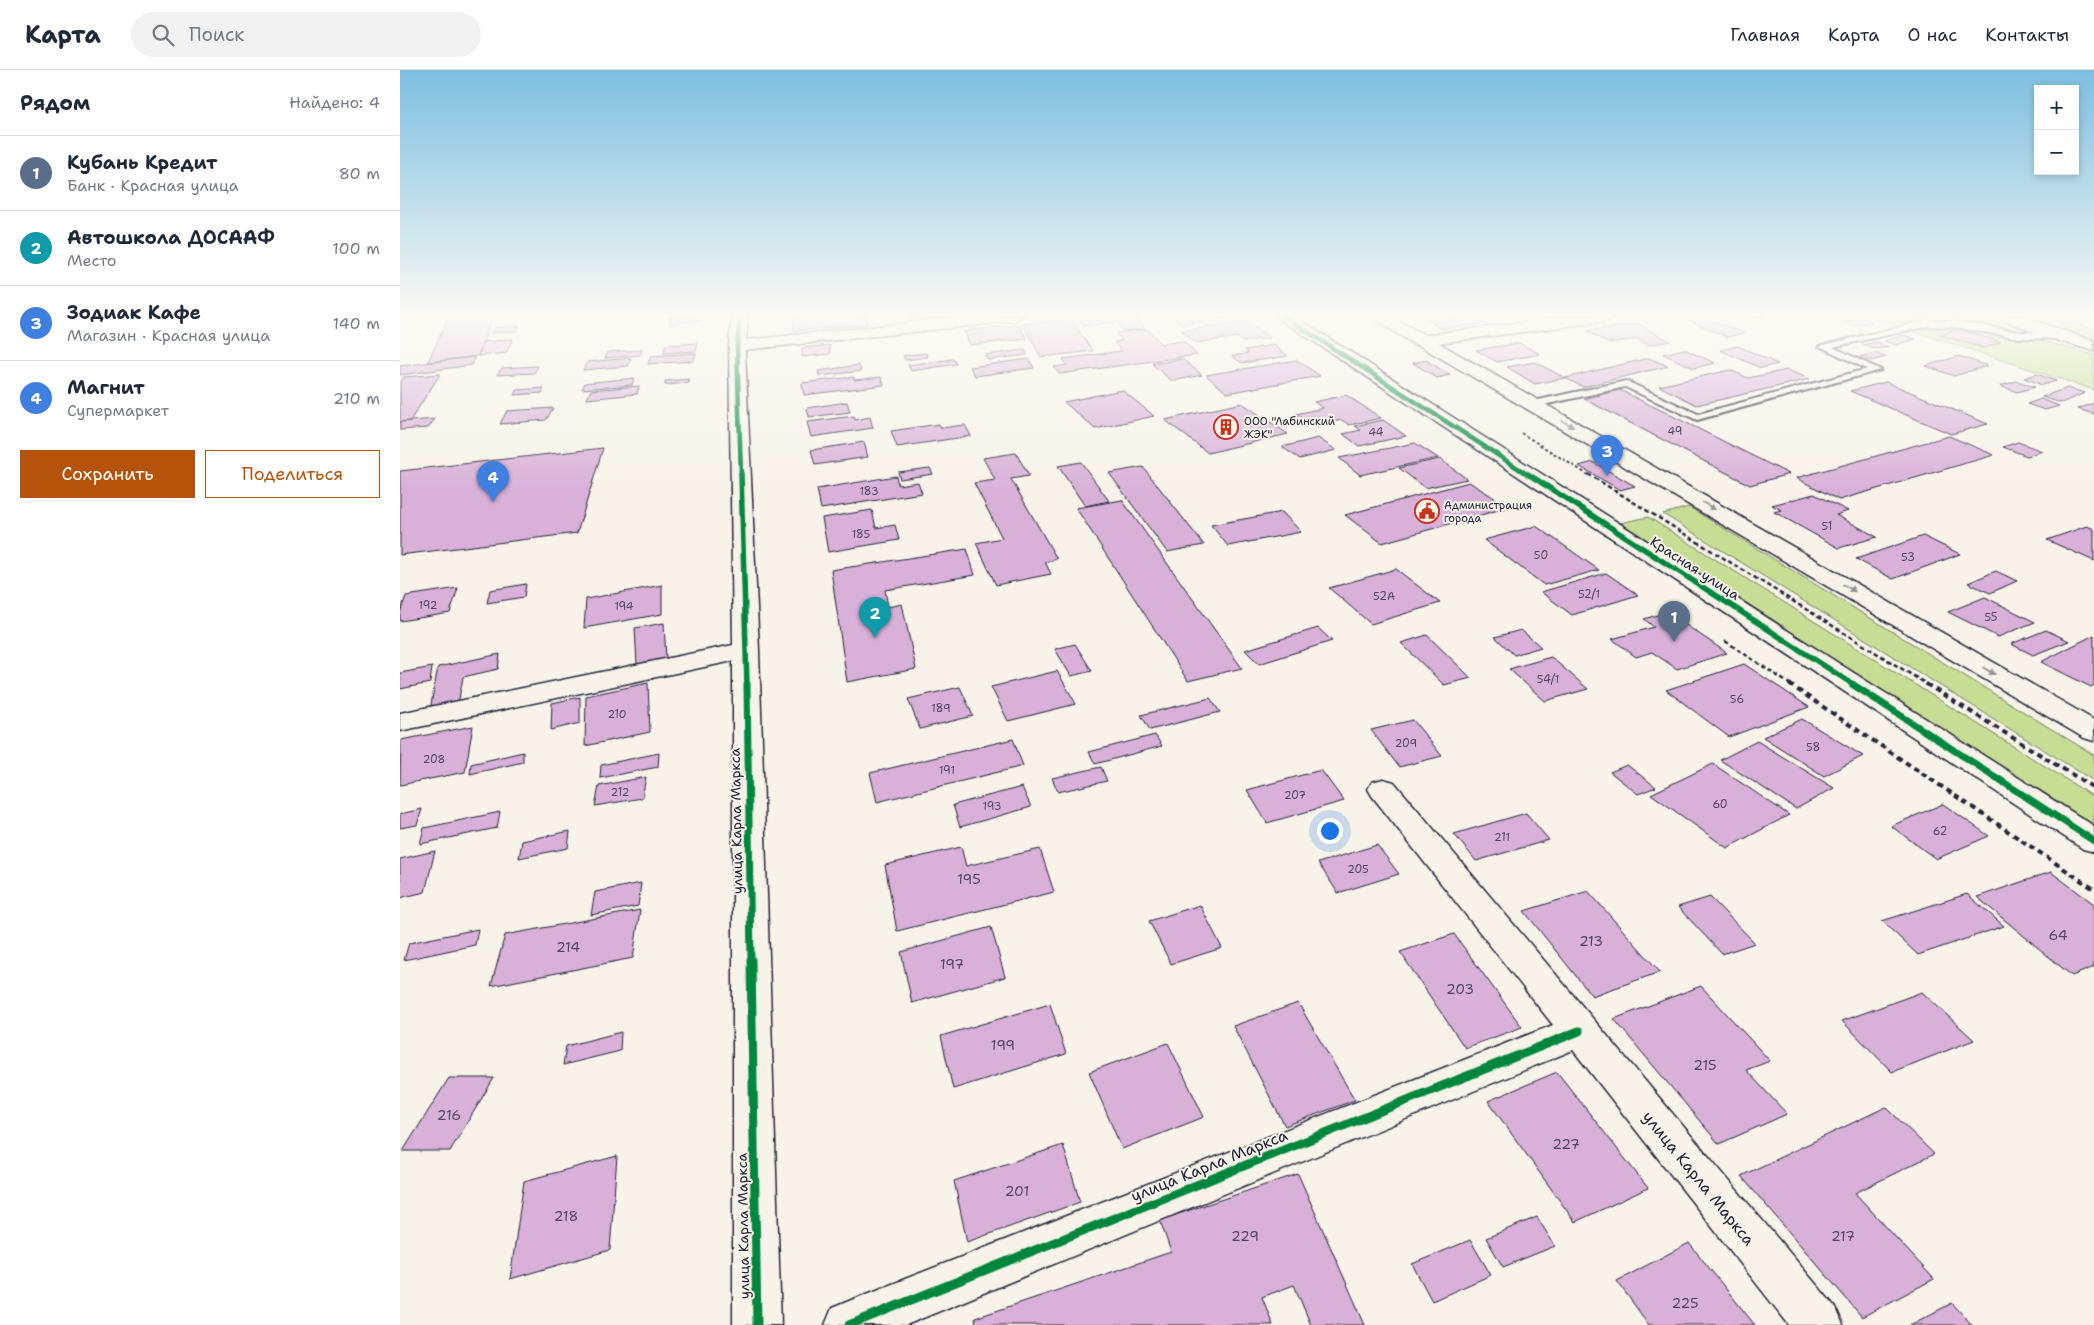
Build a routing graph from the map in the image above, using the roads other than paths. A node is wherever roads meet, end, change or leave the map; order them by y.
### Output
1 (738, 375) edge
2 (1374, 375) edge
3 (1480, 375) edge
4 (1859, 375) edge
5 (1534, 404) junction
6 (746, 650) junction
7 (400, 722) edge
8 (2094, 732) edge
9 (1383, 789) dead end
10 (2094, 841) edge
11 (1579, 1031) junction
12 (758, 1325) edge
13 (849, 1325) edge
14 (1819, 1325) edge

1 - 6 street, улица Карла Маркса
2 - 10 street, Красная улица
3 - 5 street
4 - 5 lane
5 -> 8 street
6 - 7 street
6 - 12 street, улица Карла Маркса
9 - 11 street, улица Карла Маркса
11 - 13 street, улица Карла Маркса
11 - 14 street, улица Карла Маркса

